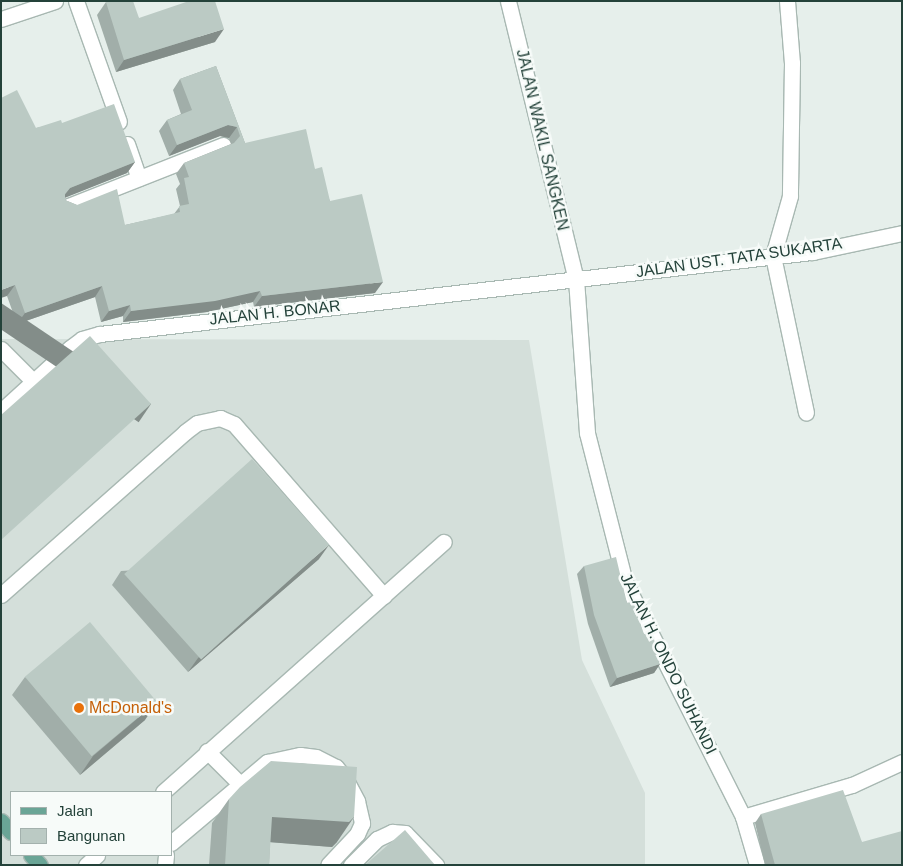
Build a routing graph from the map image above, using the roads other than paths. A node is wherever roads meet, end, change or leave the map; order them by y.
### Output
1 (55, 1) edge
2 (76, 1) edge
3 (508, 1) edge
4 (787, 1) edge
5 (1, 19) edge
6 (223, 145) edge
7 (139, 178) junction
8 (66, 207) edge
9 (902, 233) edge
10 (774, 256) junction
11 (576, 279) junction
12 (1, 350) edge
13 (34, 382) junction
14 (1, 411) edge
15 (806, 413) dead end
16 (444, 542) dead end
17 (1, 595) edge
18 (384, 596) junction
19 (207, 751) junction
20 (902, 762) edge
21 (239, 784) junction
22 (164, 791) edge
23 (743, 817) junction
24 (1, 820) edge
25 (10, 831) edge
26 (172, 842) edge
27 (96, 856) edge
28 (86, 865) edge
29 (328, 865) edge
30 (351, 865) edge
31 (436, 865) edge
32 (757, 865) edge

1 - 5 street
2 - 7 street
3 - 11 street, JALAN WAKIL SANGKEN
4 - 10 street
6 - 7 street
7 - 8 street
9 - 10 street, JALAN UST. TATA SUKARTA
10 - 11 street, JALAN UST. TATA SUKARTA
10 - 15 street
11 - 13 street, JALAN H. BONAR
11 - 23 street, JALAN H. ONDO SUHANDI
12 - 13 street
13 - 14 street, JALAN H. BONAR
16 - 18 street
17 - 18 street
18 - 19 street
19 - 21 street
19 - 22 street
20 - 23 street
21 - 26 street
21 - 29 street
23 - 32 street, JALAN H. ONDO SUHANDI
24 - 25 main road
27 - 28 street
30 - 31 street

